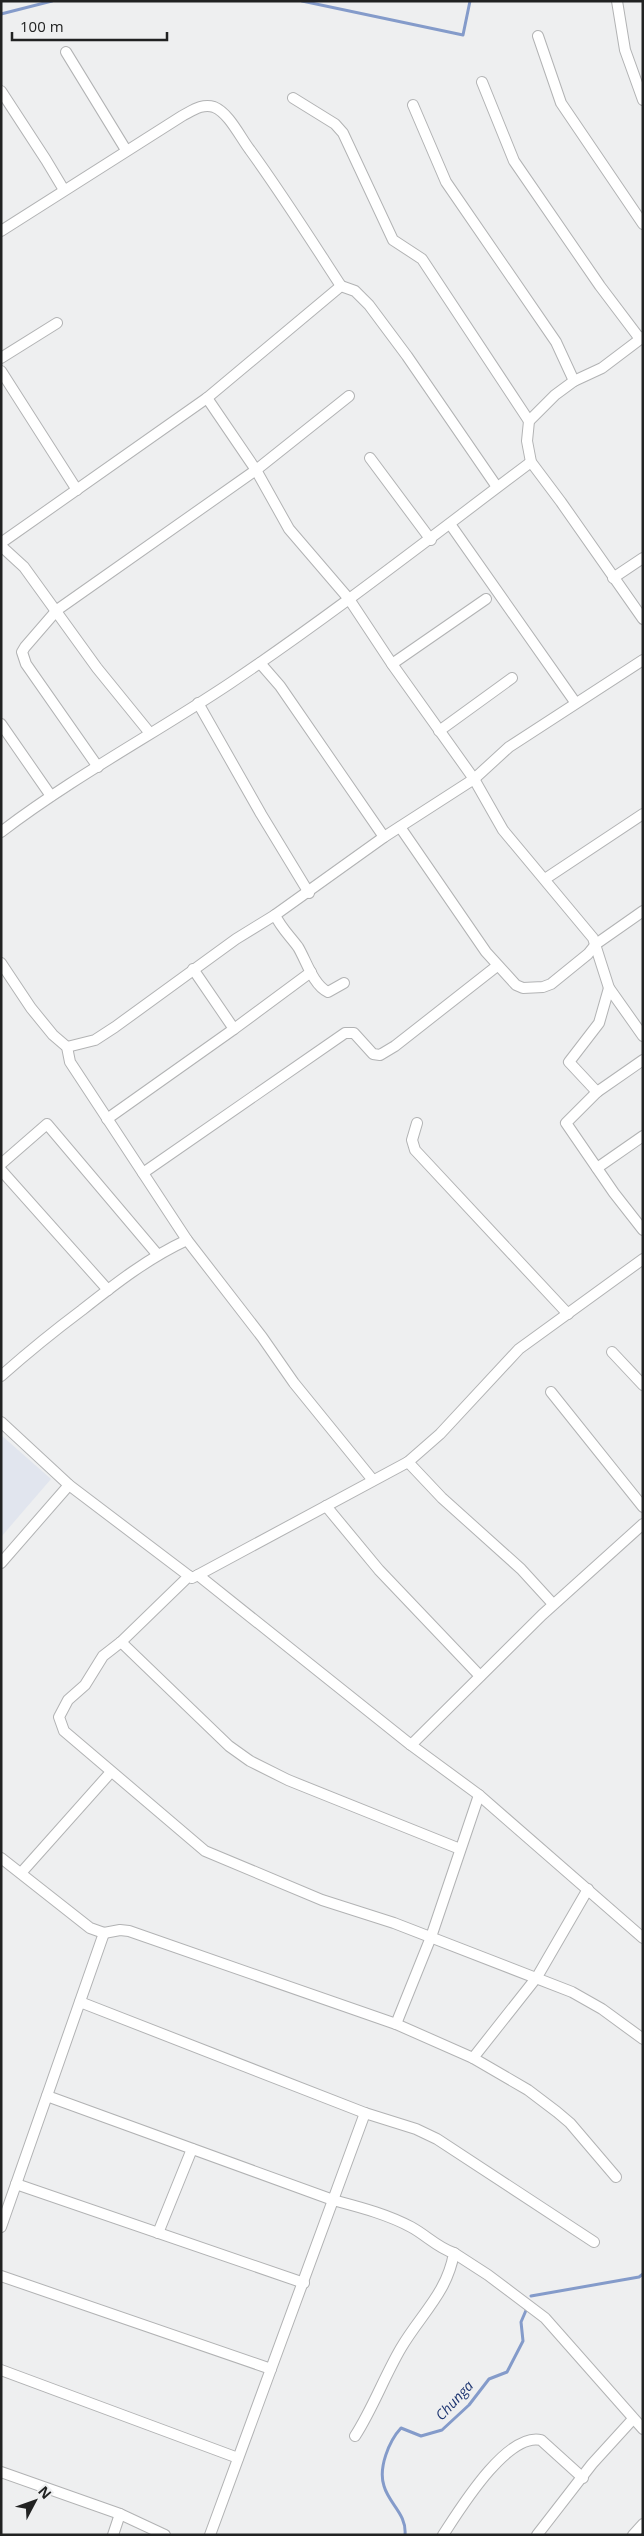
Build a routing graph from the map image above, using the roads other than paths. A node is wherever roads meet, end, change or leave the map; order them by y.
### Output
1 (617, 1) edge
2 (538, 36) dead end
3 (66, 52) dead end
4 (482, 82) dead end
5 (1, 91) edge
6 (293, 98) dead end
7 (643, 100) edge
8 (413, 105) dead end
9 (126, 150) junction
10 (64, 190) junction
11 (643, 224) edge
12 (2, 230) edge
13 (341, 286) junction
14 (56, 323) dead end
15 (642, 338) edge
16 (1, 358) edge
17 (1, 371) edge
18 (574, 381) junction
19 (349, 396) dead end
20 (207, 398) junction
21 (529, 421) junction
22 (370, 458) dead end
23 (531, 462) junction
24 (256, 470) junction
25 (497, 487) junction
26 (77, 490) junction
27 (450, 524) junction
28 (431, 540) junction
29 (1, 545) edge
30 (643, 558) edge
31 (613, 578) junction
32 (349, 599) junction
33 (486, 599) dead end
34 (57, 610) junction
35 (643, 619) edge
36 (643, 660) edge
37 (260, 663) junction
38 (392, 664) junction
39 (512, 678) dead end
40 (575, 702) junction
41 (198, 703) junction
42 (1, 724) edge
43 (439, 731) junction
44 (149, 732) junction
45 (98, 767) junction
46 (474, 779) junction
47 (51, 796) junction
48 (643, 814) edge
49 (400, 827) junction
50 (1, 832) edge
51 (384, 837) junction
52 (545, 879) junction
53 (309, 893) junction
54 (643, 911) edge
55 (275, 915) junction
56 (596, 944) junction
57 (1, 963) edge
58 (497, 966) junction
59 (193, 969) junction
60 (311, 972) junction
61 (344, 983) dead end
62 (609, 988) junction
63 (234, 1029) junction
64 (643, 1036) edge
65 (67, 1047) junction
66 (643, 1060) edge
67 (597, 1092) junction
68 (107, 1120) junction
69 (417, 1123) dead end
70 (643, 1136) edge
71 (1, 1164) edge
72 (596, 1168) junction
73 (1, 1170) edge
74 (143, 1173) junction
75 (643, 1230) edge
76 (187, 1240) junction
77 (157, 1254) junction
78 (643, 1259) edge
79 (108, 1290) junction
80 (568, 1314) junction
81 (612, 1352) dead end
82 (1, 1376) edge
83 (643, 1385) edge
84 (551, 1392) dead end
85 (1, 1422) edge
86 (408, 1462) junction
87 (372, 1479) junction
88 (69, 1486) junction
89 (326, 1506) junction
90 (643, 1507) edge
91 (643, 1524) edge
92 (1, 1563) edge
93 (194, 1576) junction
94 (553, 1604) junction
95 (121, 1642) junction
96 (480, 1676) junction
97 (411, 1745) junction
98 (111, 1772) junction
99 (479, 1794) junction
100 (460, 1850) junction
101 (1, 1858) edge
102 (21, 1874) junction
103 (588, 1890) junction
104 (104, 1933) junction
105 (430, 1936) junction
106 (643, 1938) edge
107 (537, 1977) junction
108 (80, 2002) junction
109 (396, 2024) junction
110 (643, 2039) edge
111 (473, 2058) junction
112 (47, 2096) junction
113 (365, 2113) junction
114 (192, 2149) junction
115 (616, 2177) dead end
116 (16, 2184) junction
117 (333, 2200) junction
118 (1, 2227) edge
119 (158, 2233) junction
120 (594, 2242) dead end
121 (454, 2252) junction
122 (1, 2276) edge
123 (304, 2282) junction
124 (271, 2369) junction
125 (1, 2370) edge
126 (634, 2418) junction
127 (643, 2429) edge
128 (355, 2436) dead end
129 (238, 2458) junction
130 (1, 2472) edge
131 (583, 2478) junction
132 (120, 2514) junction
133 (643, 2524) edge
134 (113, 2535) edge
135 (165, 2535) edge
136 (210, 2535) edge
137 (443, 2535) edge
138 (537, 2535) edge
139 (633, 2535) edge

1 - 7 street
2 - 11 street
3 - 9 street
4 - 15 street
5 - 10 street
6 - 21 street
8 - 18 street
9 - 10 street
9 - 13 street
10 - 12 street
13 - 20 street
13 - 25 street
14 - 16 street
15 - 18 street
17 - 26 street
18 - 21 street
19 - 24 street
20 - 24 street
20 - 26 street
21 - 23 street
22 - 28 street
23 - 25 street
23 - 31 street
24 - 32 street
24 - 34 street
25 - 27 street
26 - 29 street
27 - 28 street
27 - 40 street
28 - 32 street
29 - 34 street
30 - 31 street
31 - 35 street
32 - 37 street
32 - 38 street
33 - 38 street
34 - 44 street
34 - 45 street
36 - 40 street
37 - 41 street
37 - 51 street
38 - 43 street
39 - 43 street
40 - 46 street
41 - 44 street
41 - 53 street
42 - 47 street
43 - 46 street
44 - 45 street
45 - 47 street
46 - 49 street
46 - 52 street
47 - 50 street
48 - 52 street
49 - 51 street
49 - 58 street
51 - 53 street
52 - 56 street
53 - 55 street
54 - 56 street
55 - 59 street
55 - 60 street
56 - 58 street
56 - 62 street
57 - 65 street
58 - 74 street
59 - 63 street
59 - 65 street
60 - 61 street
60 - 63 street
62 - 64 street
62 - 67 street
63 - 68 street
65 - 68 street
66 - 67 street
67 - 72 street
68 - 74 street
69 - 80 street
70 - 72 street
71 - 77 street
72 - 75 street
73 - 79 street
74 - 76 street
76 - 77 street
76 - 87 street
77 - 79 street
78 - 80 street
79 - 82 street
80 - 86 street
81 - 83 street
84 - 90 street
85 - 88 street
86 - 87 street
86 - 94 street
87 - 89 street
88 - 92 street
88 - 93 street
89 - 93 street
89 - 96 street
91 - 94 street
93 - 95 street
93 - 97 street
94 - 96 street
95 - 98 street
95 - 100 street
96 - 97 street
97 - 99 street
98 - 102 street
98 - 105 street
99 - 100 street
99 - 103 street
100 - 105 street
101 - 102 street
102 - 104 street
103 - 106 street
103 - 107 street
104 - 108 street
104 - 109 street
105 - 107 street
105 - 109 street
107 - 110 street
107 - 111 street
108 - 112 street
108 - 113 street
109 - 111 street
111 - 115 street
112 - 114 street
112 - 116 street
113 - 117 street
113 - 120 street
114 - 117 street
114 - 119 street
116 - 118 street
116 - 119 street
117 - 121 street
117 - 123 street
119 - 123 street
121 - 126 street
121 - 128 street
122 - 124 street
123 - 124 street
124 - 129 street
125 - 129 street
126 - 127 street
126 - 131 street
129 - 136 street
130 - 132 street
131 - 137 street
131 - 138 street
132 - 134 street
132 - 135 street
133 - 139 street

